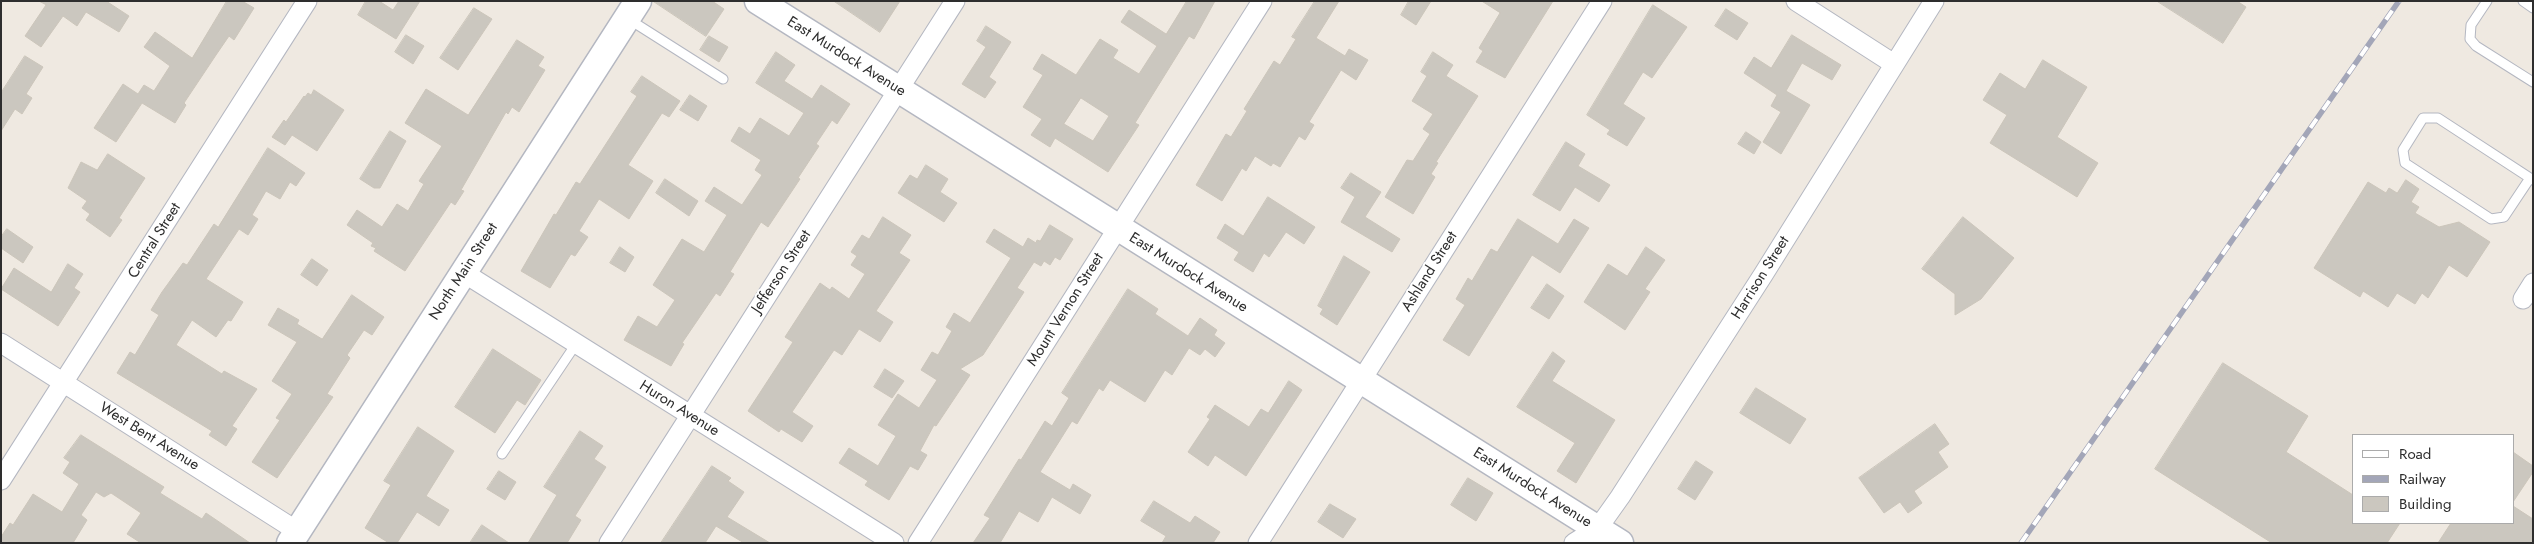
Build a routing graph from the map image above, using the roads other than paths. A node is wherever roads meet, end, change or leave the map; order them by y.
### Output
1 (308, 1) edge
2 (758, 1) edge
3 (955, 1) edge
4 (1262, 1) edge
5 (1602, 1) edge
6 (1796, 1) edge
7 (1934, 1) edge
8 (2487, 1) edge
9 (2523, 1) edge
10 (2533, 8) edge
11 (633, 10) edge
12 (1894, 64) junction
13 (723, 79) dead end
14 (2533, 82) edge
15 (899, 90) junction
16 (2532, 179) edge
17 (1117, 229) junction
18 (464, 273) junction
19 (1, 343) edge
20 (576, 344) junction
21 (1361, 381) junction
22 (65, 383) junction
23 (690, 416) junction
24 (502, 454) dead end
25 (1, 480) edge
26 (1598, 528) junction
27 (293, 537) edge
28 (608, 543) edge
29 (894, 543) edge
30 (918, 543) edge
31 (1258, 543) edge
32 (1574, 543) edge
33 (1620, 543) edge

1 - 22 street, Central Street
2 - 15 main road, East Murdock Avenue
3 - 15 street, Jefferson Street
4 - 17 street, Mount Vernon Street
5 - 21 street, Ashland Street
6 - 12 street
7 - 12 street, Harrison Street
8 - 14 lane
9 - 10 lane
11 - 13 lane
11 - 18 main road, North Main Street
12 - 26 street, Harrison Street
15 - 17 main road, East Murdock Avenue
15 - 23 street, Jefferson Street
16 - 16 lane
17 - 21 main road, East Murdock Avenue
17 - 30 street, Mount Vernon Street
18 - 20 street, Huron Avenue
18 - 27 main road, North Main Street
19 - 22 street, West Bent Avenue
20 - 23 street, Huron Avenue
20 - 24 lane
21 - 26 main road, East Murdock Avenue
21 - 31 street, Ashland Street
22 - 25 street, Central Street
22 - 27 street, West Bent Avenue
23 - 28 street, Jefferson Street
23 - 29 street, Huron Avenue
26 - 32 street, Harrison Street
26 - 33 main road, East Murdock Avenue

